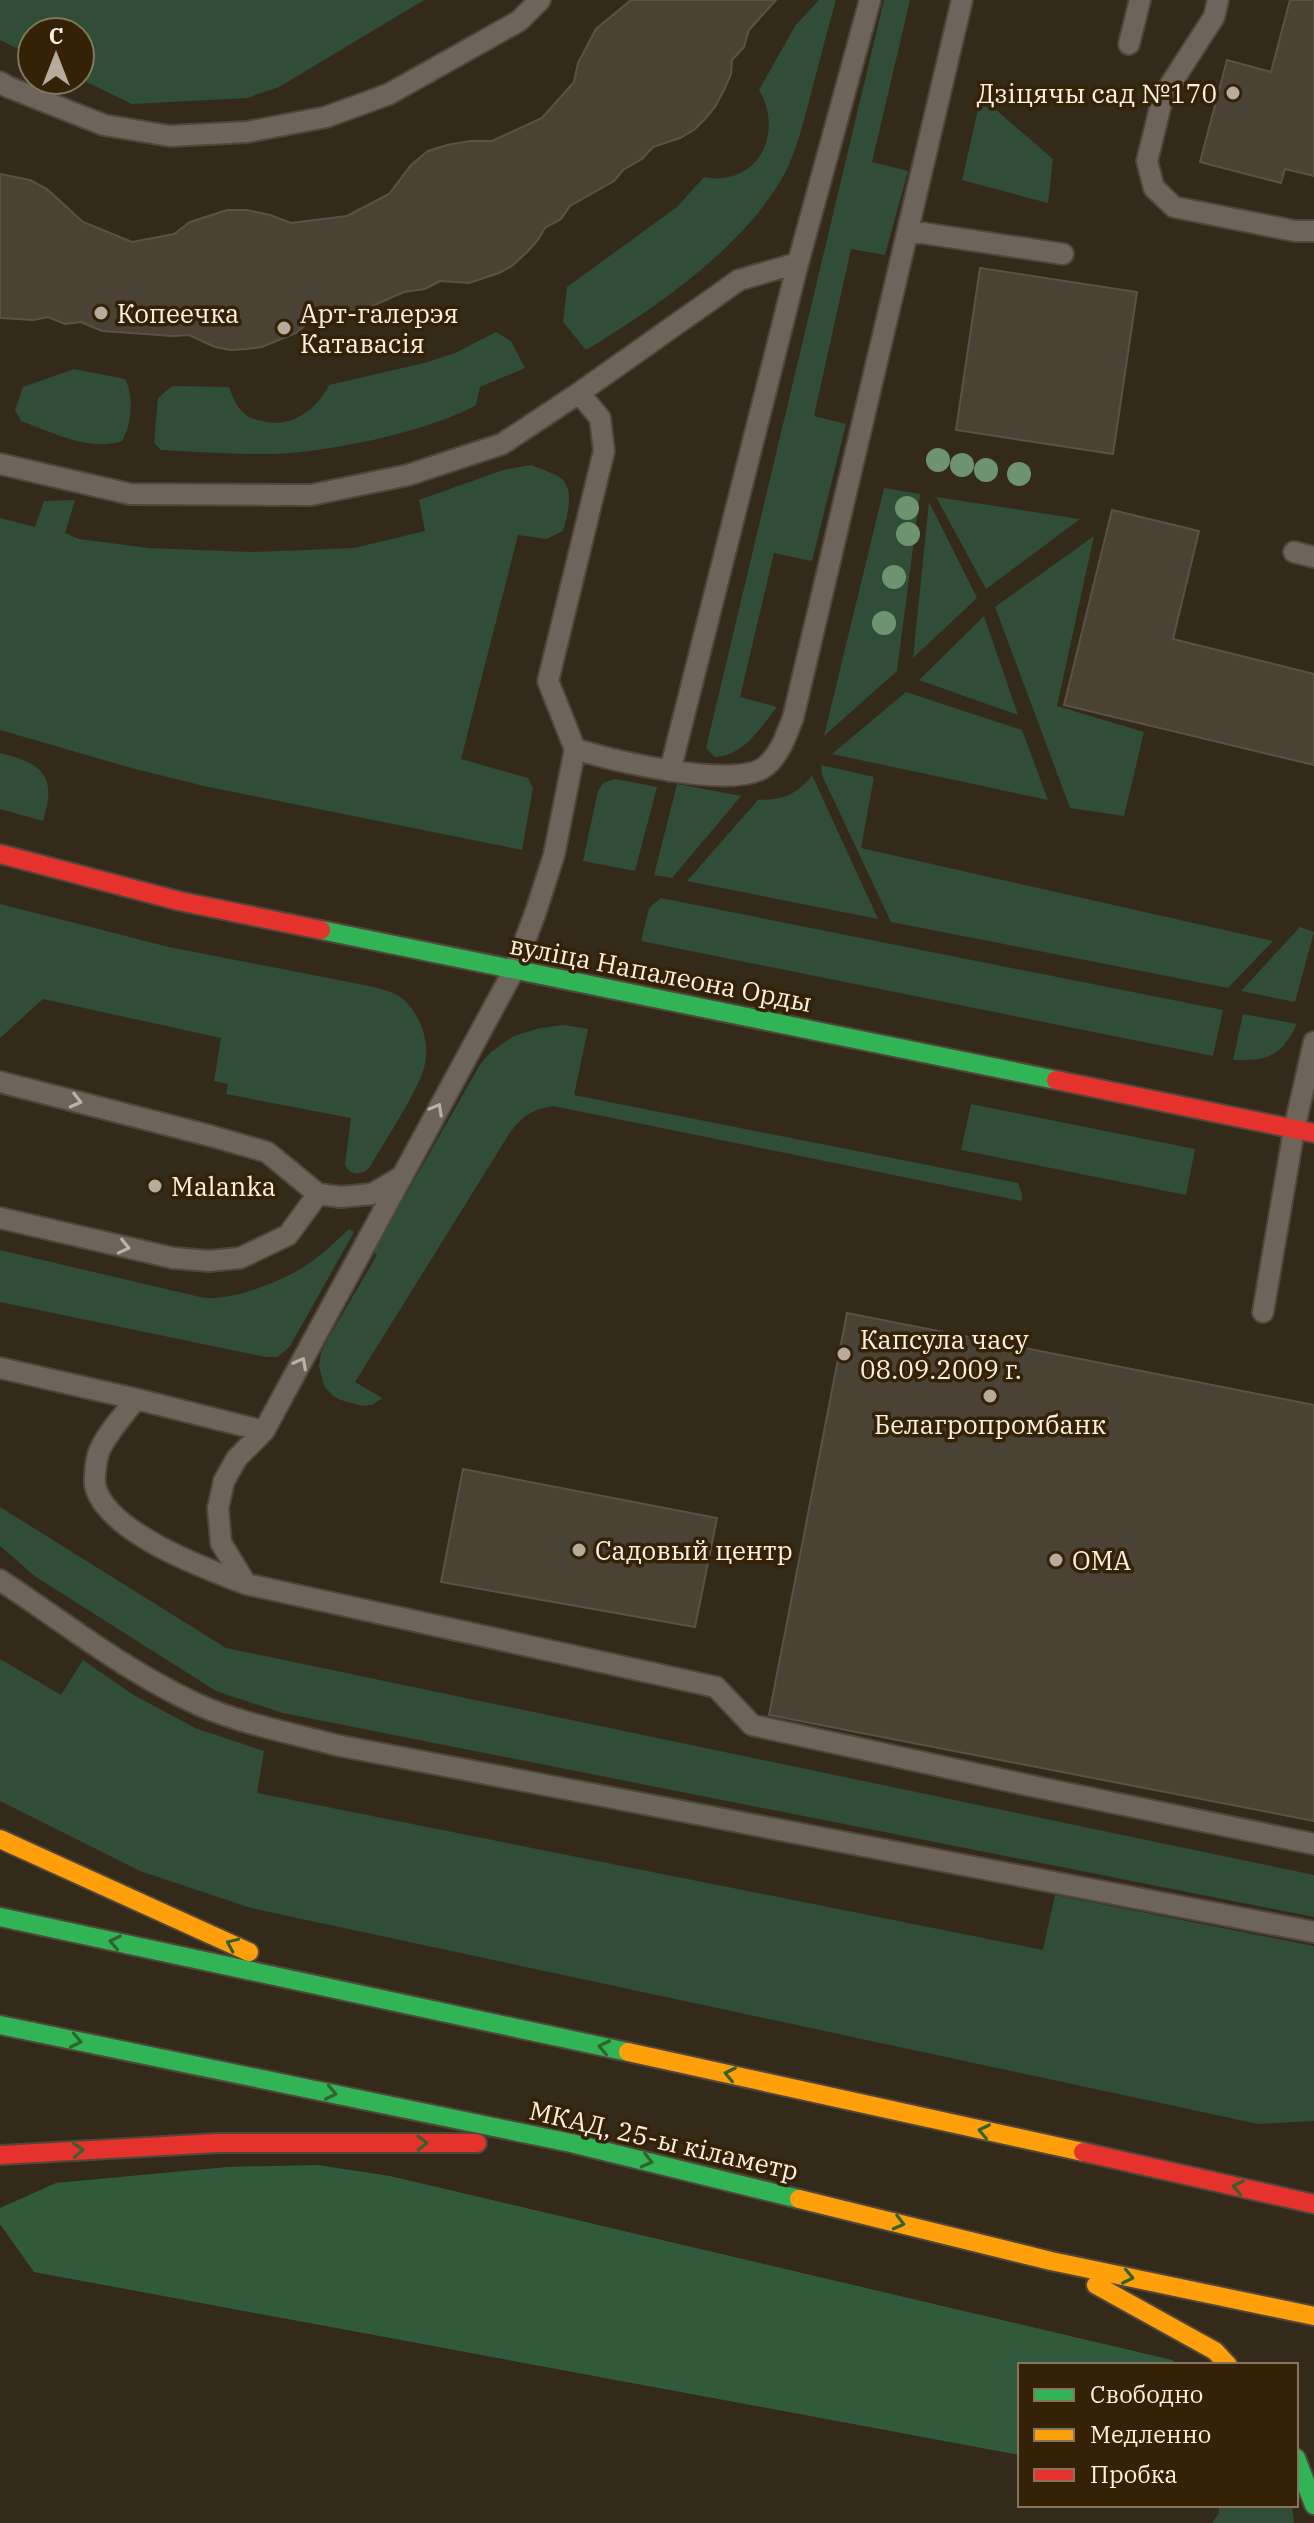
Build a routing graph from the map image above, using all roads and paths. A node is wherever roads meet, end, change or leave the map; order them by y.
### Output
1 (540, 0) edge
2 (870, 0) edge
3 (962, 0) edge
4 (1140, 0) edge
5 (1218, 0) edge
6 (1129, 44) dead end
7 (0, 82) edge
8 (909, 231) junction
9 (1314, 231) edge
10 (1063, 254) dead end
11 (798, 263) junction
12 (579, 393) junction
13 (0, 464) edge
14 (575, 749) junction
15 (670, 771) junction
16 (0, 854) edge
17 (514, 970) junction
18 (1314, 1042) edge
19 (0, 1082) edge
20 (1304, 1131) edge
21 (399, 1178) junction
22 (318, 1194) junction
23 (0, 1218) edge
24 (1263, 1312) dead end
25 (0, 1368) edge
26 (136, 1399) junction
27 (264, 1431) junction
28 (0, 1580) edge
29 (246, 1584) junction
30 (0, 1839) edge
31 (1314, 1844) edge
32 (0, 1917) edge
33 (1314, 1932) edge
34 (328, 1987) junction
35 (0, 2025) edge
36 (571, 2143) junction
37 (0, 2155) edge
38 (1314, 2204) edge
39 (1051, 2261) junction
40 (1314, 2316) edge
41 (1226, 2363) edge
42 (1298, 2463) edge
43 (1314, 2505) edge

1 - 7 lane
2 - 11 lane
3 - 8 lane
4 - 6 lane
5 - 9 lane
8 - 10 lane
8 - 15 lane
11 - 12 lane
11 - 15 lane
12 - 13 lane
12 - 14 lane
14 - 15 lane
14 - 17 lane
16 - 17 main road, вуліца Напалеона Орды
17 - 20 main road, вуліца Напалеона Орды
21 -> 17 lane
18 - 20 lane
19 -> 22 lane
20 - 24 lane
21 - 22 lane
27 -> 21 lane
23 -> 22 lane
25 - 26 lane
26 - 27 lane
26 - 29 lane
27 - 29 lane
28 - 33 lane
29 - 31 lane
34 -> 30 main road
34 -> 32 main road
38 -> 34 main road
35 -> 36 main road, МКАД, 25-ы кіламетр
37 -> 36 main road
36 -> 39 main road, МКАД, 25-ы кіламетр
39 -> 40 main road, МКАД, 25-ы кіламетр
39 - 41 main road
42 - 43 main road

